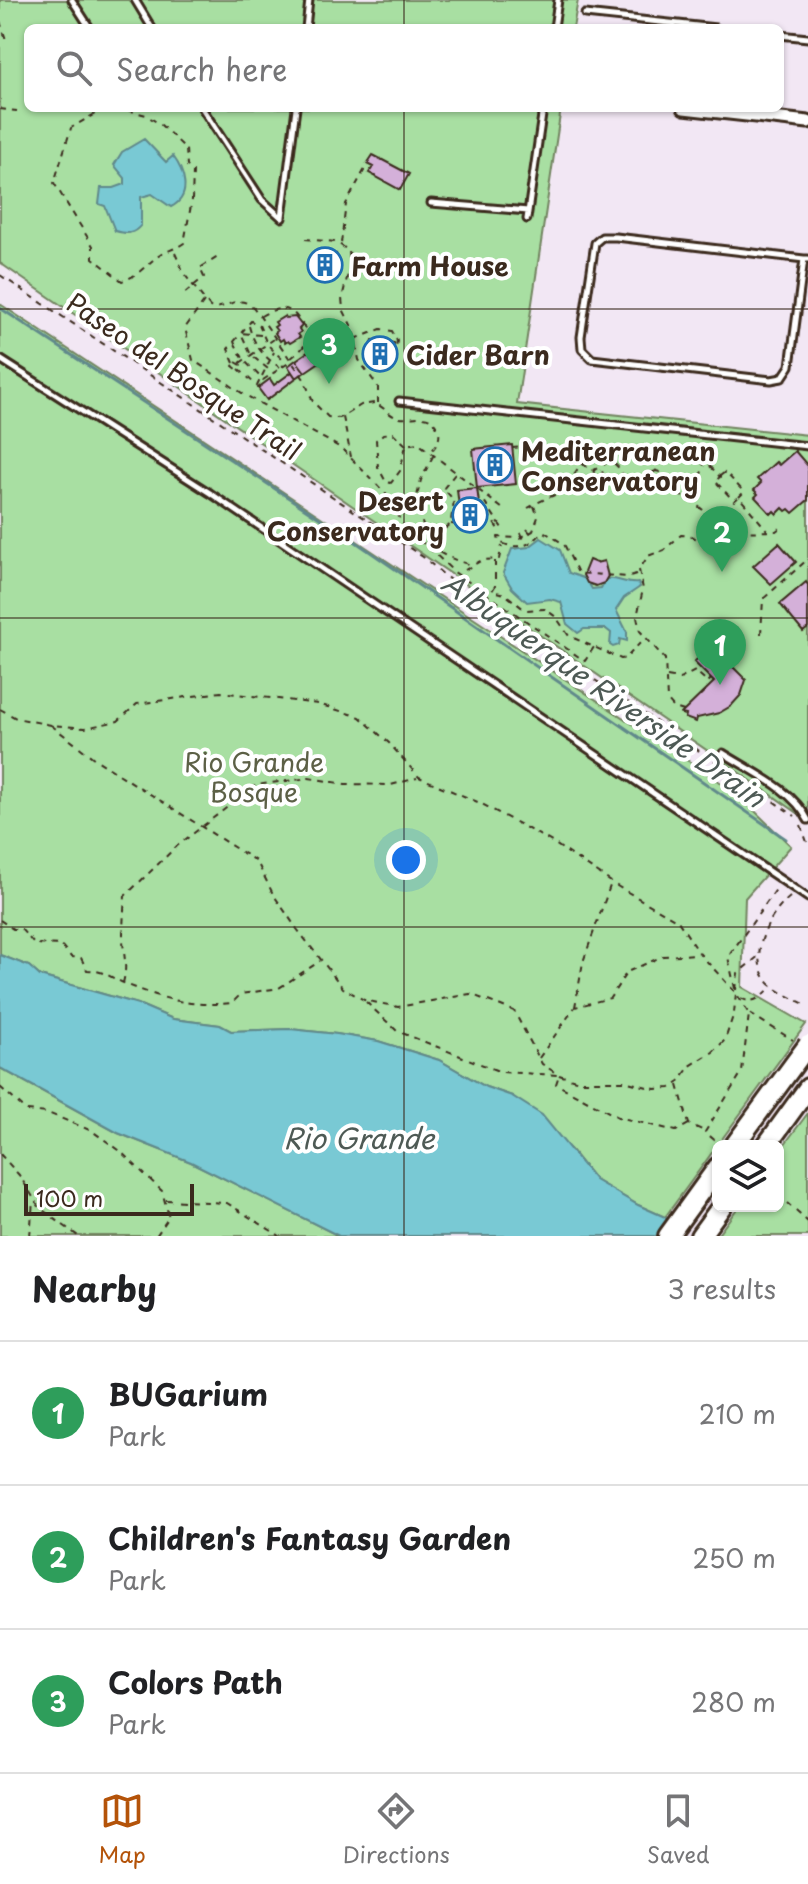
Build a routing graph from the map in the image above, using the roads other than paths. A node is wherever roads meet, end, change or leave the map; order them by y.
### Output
1 (72, 0) edge
2 (135, 0) edge
3 (309, 0) edge
4 (558, 0) edge
5 (585, 14) dead end
6 (87, 24) edge
7 (150, 24) edge
8 (306, 24) edge
9 (555, 24) edge
10 (679, 24) edge
11 (784, 35) edge
12 (808, 38) edge
13 (205, 112) edge
14 (295, 112) edge
15 (542, 112) edge
16 (719, 112) edge
17 (808, 122) edge
18 (431, 203) dead end
19 (528, 211) junction
20 (527, 219) dead end
21 (806, 259) edge
22 (0, 359) edge
23 (399, 401) dead end
24 (808, 446) edge
25 (723, 753) dead end
26 (808, 820) edge
27 (808, 898) edge
28 (800, 1042) edge
29 (808, 1088) edge
30 (738, 1140) edge
31 (770, 1140) edge
32 (712, 1175) edge
33 (718, 1212) edge
34 (668, 1236) edge
35 (700, 1236) edge

1 - 6 lane
2 - 7 lane
3 - 8 lane
4 - 9 lane
5 - 10 lane
11 - 12 lane
13 - 14 lane
15 - 19 lane
16 - 17 street
18 - 19 lane
19 - 20 lane
21 - 21 lane
22 - 27 lane
23 - 24 lane
25 - 26 lane
28 - 30 main road, bridge
29 - 31 main road
32 - 34 main road
33 - 35 main road

